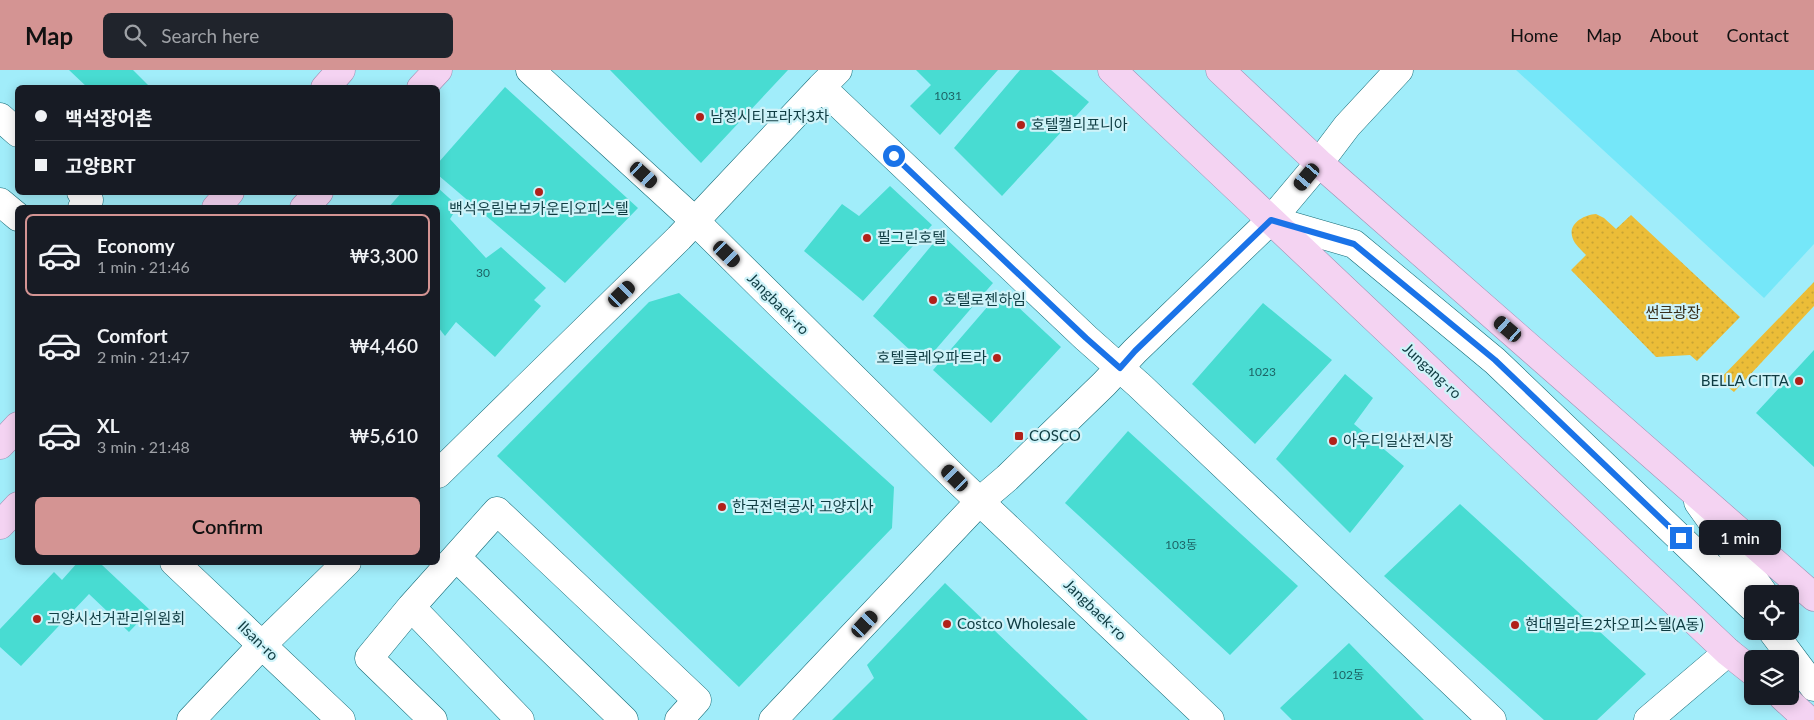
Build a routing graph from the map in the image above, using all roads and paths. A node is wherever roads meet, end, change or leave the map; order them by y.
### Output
1 (341, 70) edge
2 (438, 70) edge
3 (530, 70) edge
4 (1112, 70) edge
5 (1220, 70) edge
6 (1399, 70) edge
7 (829, 79) edge
8 (328, 85) edge
9 (424, 85) edge
10 (0, 117) edge
11 (15, 131) edge
12 (1319, 163) junction
13 (84, 195) edge
14 (227, 195) edge
15 (316, 195) edge
16 (0, 202) edge
17 (85, 205) edge
18 (219, 205) edge
19 (307, 205) edge
20 (15, 214) edge
21 (1271, 220) junction
22 (695, 221) junction
23 (1120, 368) junction
24 (15, 429) edge
25 (0, 445) edge
26 (440, 472) edge
27 (1683, 482) junction
28 (980, 501) junction
29 (15, 509) edge
30 (0, 525) edge
31 (456, 558) junction
32 (177, 565) edge
33 (344, 565) edge
34 (1757, 585) edge
35 (1814, 597) edge
36 (1744, 599) edge
37 (411, 607) junction
38 (1779, 640) edge
39 (1799, 640) edge
40 (262, 645) junction
41 (1728, 652) junction
42 (1814, 660) edge
43 (1744, 665) edge
44 (1814, 687) edge
45 (1792, 705) edge
46 (191, 720) edge
47 (341, 720) edge
48 (432, 720) edge
49 (520, 720) edge
50 (624, 720) edge
51 (679, 720) edge
52 (773, 720) edge
53 (1210, 720) edge
54 (1492, 720) edge
55 (1648, 720) edge
56 (1808, 720) edge

1 - 8 main road
2 - 9 main road
3 - 22 street, Jangbaek-ro
4 - 21 main road, Jungang-ro
5 - 12 main road
6 - 12 street
7 - 22 street
7 - 23 street
10 - 11 street
12 - 21 street
12 - 27 main road
13 - 17 street
14 - 18 main road
15 - 19 main road
16 - 20 street
21 - 23 street
21 - 36 street
21 - 41 main road, Jungang-ro
22 - 26 street
22 - 28 street, Jangbaek-ro
23 - 28 street
23 - 54 street
24 - 25 main road
27 - 34 street
27 - 35 main road
28 - 52 street
28 - 53 street, Jangbaek-ro
29 - 30 main road
31 - 37 street
31 - 50 street
31 - 51 street
32 - 40 street, Ilsan-ro
33 - 40 street
37 - 48 street
37 - 49 street
38 - 44 street
39 - 42 street
40 - 46 street
40 - 47 street, Ilsan-ro
41 - 43 main road, Jungang-ro
41 - 55 street
45 - 56 main road

